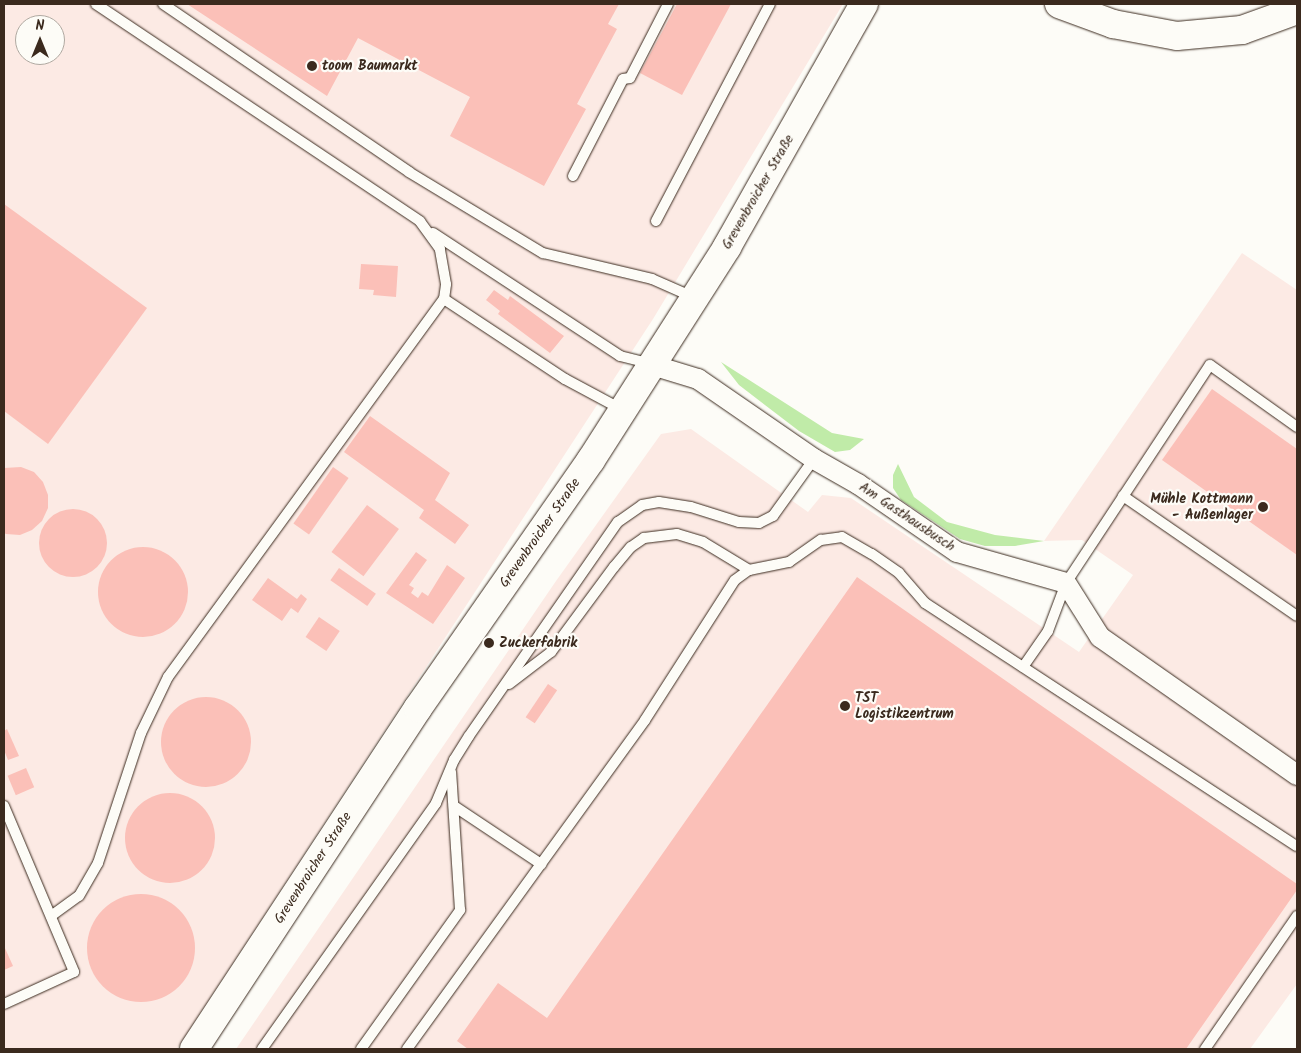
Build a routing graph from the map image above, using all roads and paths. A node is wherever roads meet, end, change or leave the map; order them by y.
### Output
1 (96, 4) edge
2 (163, 4) edge
3 (668, 4) edge
4 (770, 4) edge
5 (864, 4) edge
6 (1059, 4) edge
7 (1297, 10) edge
8 (573, 176) dead end
9 (656, 221) dead end
10 (428, 229) junction
11 (694, 297) junction
12 (444, 299) junction
13 (652, 365) junction
14 (623, 410) junction
15 (1297, 427) edge
16 (814, 459) junction
17 (1123, 496) junction
18 (749, 570) junction
19 (1066, 583) junction
20 (1297, 616) edge
21 (1023, 666) junction
22 (502, 689) junction
23 (451, 767) junction
24 (1297, 774) edge
25 (4, 806) edge
26 (454, 806) junction
27 (1297, 846) edge
28 (541, 864) junction
29 (51, 916) junction
30 (1297, 916) edge
31 (4, 1004) edge
32 (194, 1049) edge
33 (262, 1049) edge
34 (361, 1049) edge
35 (407, 1049) edge
36 (1205, 1049) edge

1 - 10 lane
2 - 11 lane
3 - 8 lane
4 - 9 lane
5 - 11 street, Grevenbroicher Straße
6 - 7 street
10 - 12 lane
10 - 13 lane
11 - 13 street, Grevenbroicher Straße
12 - 14 lane
12 - 29 lane
13 - 14 street, Grevenbroicher Straße
13 - 16 street, Am Gasthausbusch
14 - 32 street, Grevenbroicher Straße
15 - 17 lane
16 - 19 street, Am Gasthausbusch
16 - 22 lane
17 - 19 lane
17 - 20 lane
18 - 21 lane
18 - 22 lane
18 - 28 lane
19 - 21 lane
19 - 24 street
21 - 27 lane
22 - 23 lane
23 - 26 lane
23 - 33 lane
25 - 29 lane
26 - 28 lane
26 - 34 lane
28 - 35 lane
29 - 31 lane
30 - 36 lane

